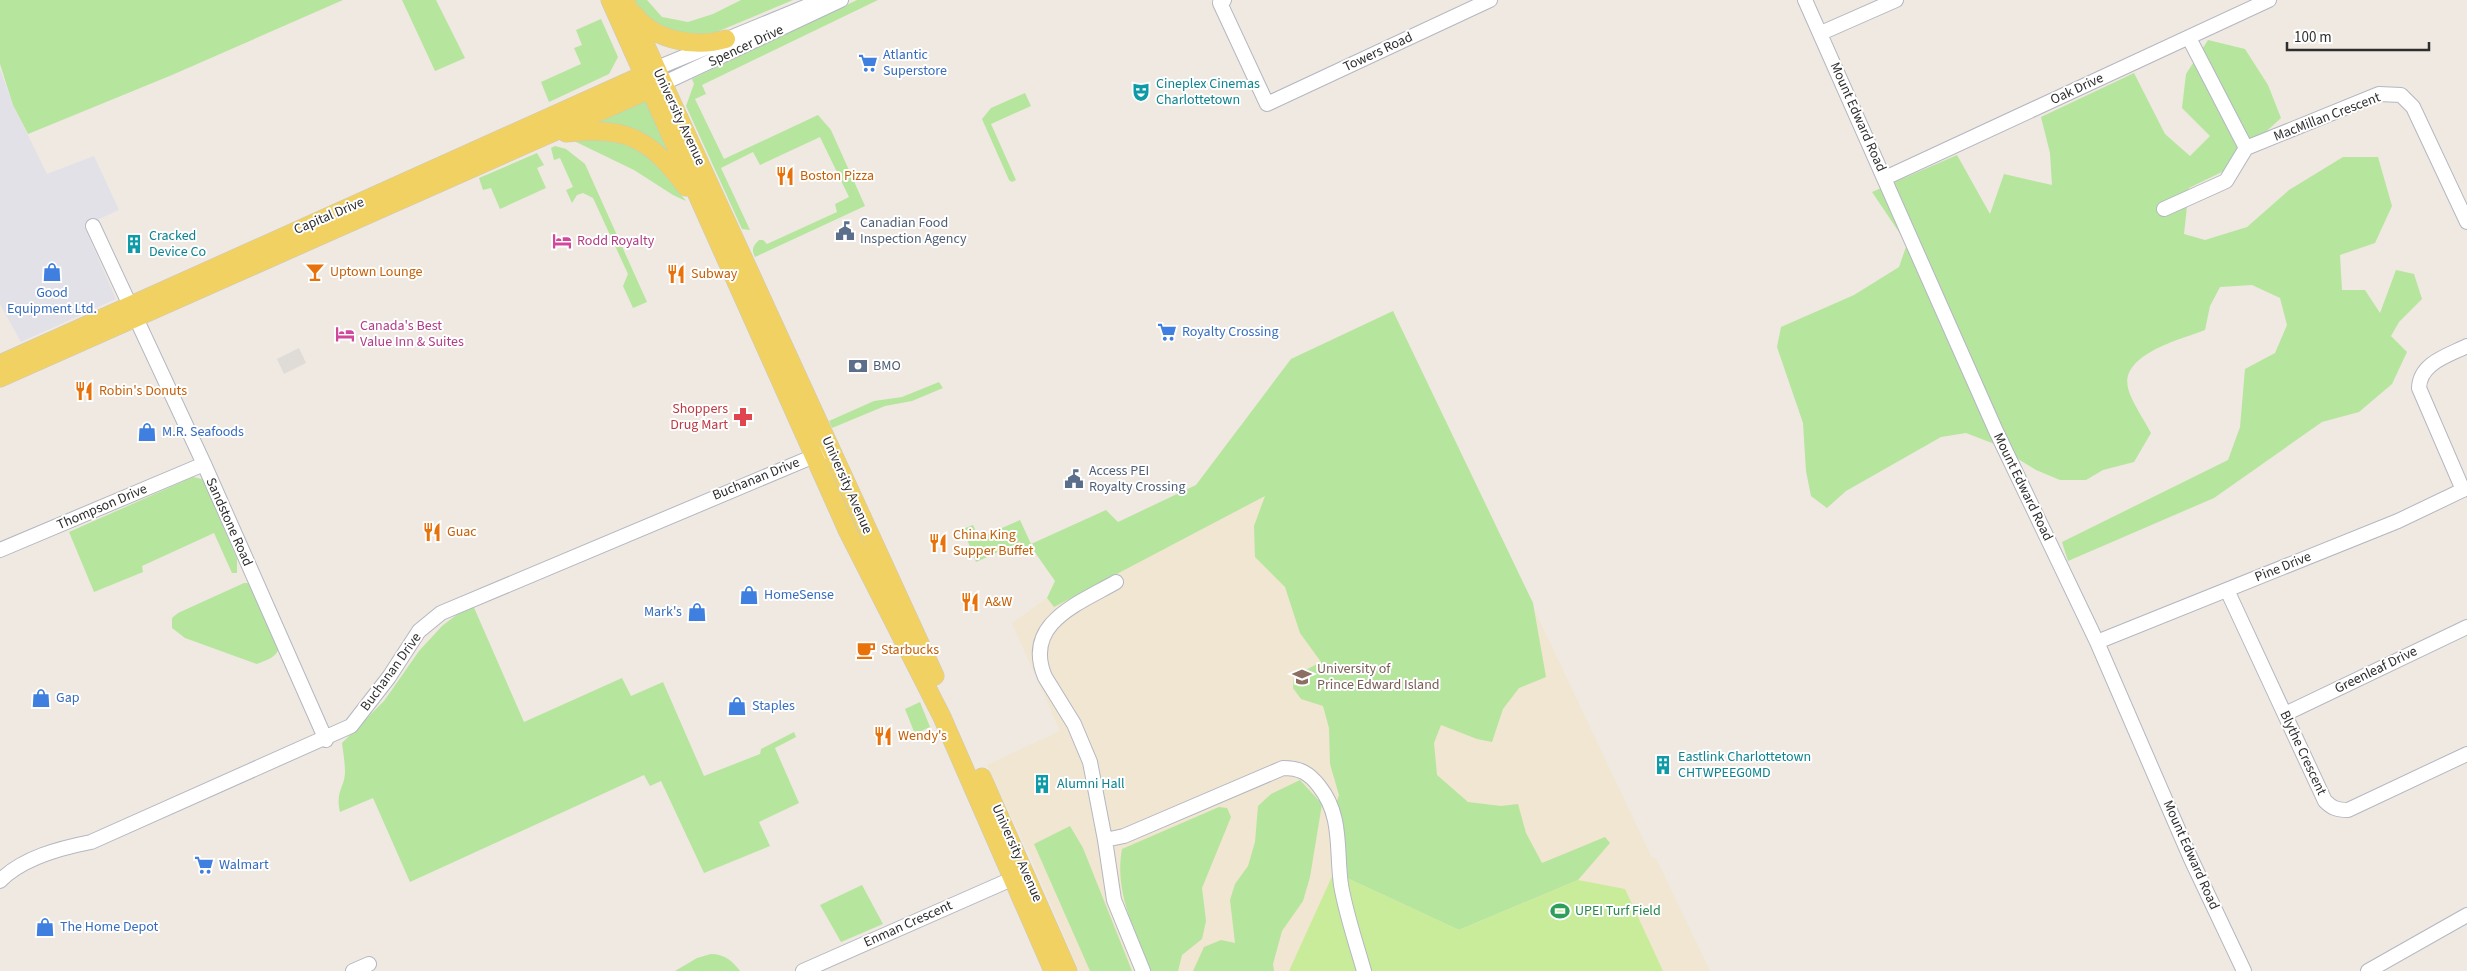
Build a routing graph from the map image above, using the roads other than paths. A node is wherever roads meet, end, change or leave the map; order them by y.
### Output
1 (610, 0) edge
2 (625, 0) edge
3 (822, 0) edge
4 (841, 0) edge
5 (1224, 0) edge
6 (1490, 0) edge
7 (1805, 0) edge
8 (1896, 0) edge
9 (2269, 0) edge
10 (1821, 34) junction
11 (2189, 38) junction
12 (726, 39) junction
13 (654, 79) junction
14 (551, 134) junction
15 (2246, 148) junction
16 (1885, 178) junction
17 (2164, 209) dead end
18 (704, 212) junction
19 (2467, 222) edge
20 (93, 226) dead end
21 (134, 311) junction
22 (2467, 346) edge
23 (0, 364) edge
24 (0, 378) edge
25 (823, 452) junction
26 (204, 464) junction
27 (2465, 489) edge
28 (0, 550) edge
29 (1116, 582) dead end
30 (2227, 590) junction
31 (2467, 627) edge
32 (2097, 642) junction
33 (2285, 714) junction
34 (326, 740) junction
35 (2467, 754) edge
36 (1105, 840) junction
37 (1014, 878) junction
38 (0, 881) edge
39 (2467, 915) edge
40 (369, 964) dead end
41 (353, 971) edge
42 (803, 971) edge
43 (1053, 971) edge
44 (1068, 971) edge
45 (1143, 971) edge
46 (1364, 971) edge
47 (2244, 971) edge
48 (2368, 971) edge

1 - 13 main road
2 - 12 main road
2 - 13 main road, University Avenue
3 - 12 street, Spencer Drive
4 - 13 street, Spencer Drive
5 - 6 street, Towers Road
7 - 10 street, Mount Edward Road
8 - 10 street
9 - 11 street, Oak Drive
10 - 16 street, Mount Edward Road
11 - 15 street
11 - 16 street, Oak Drive
12 - 13 street, Spencer Drive
13 - 14 main road, Capital Drive
13 - 18 main road, University Avenue
13 - 21 main road, Capital Drive
13 - 25 main road, University Avenue
14 - 18 main road
14 - 21 main road, Capital Drive
15 - 17 street
15 - 19 street, MacMillan Crescent
16 - 32 street, Mount Edward Road
18 - 25 main road, University Avenue
20 - 21 street, Sandstone Road
21 - 23 main road, Capital Drive
21 - 24 main road, Capital Drive
21 - 26 street, Sandstone Road
22 - 27 street
25 - 34 street, Buchanan Drive
25 - 37 main road, University Avenue
25 - 44 main road, University Avenue
26 - 28 street, Thompson Drive
26 - 34 street, Sandstone Road
27 - 30 street, Pine Drive
29 - 36 street
30 - 32 street, Pine Drive
30 - 33 street, Blythe Crescent
31 - 33 street, Greenleaf Drive
32 - 47 street, Mount Edward Road
33 - 35 street, Blythe Crescent
34 - 38 street, Buchanan Drive
36 - 45 street
36 - 46 street
37 - 42 street, Enman Crescent
37 - 43 main road, University Avenue
39 - 48 street
40 - 41 street

